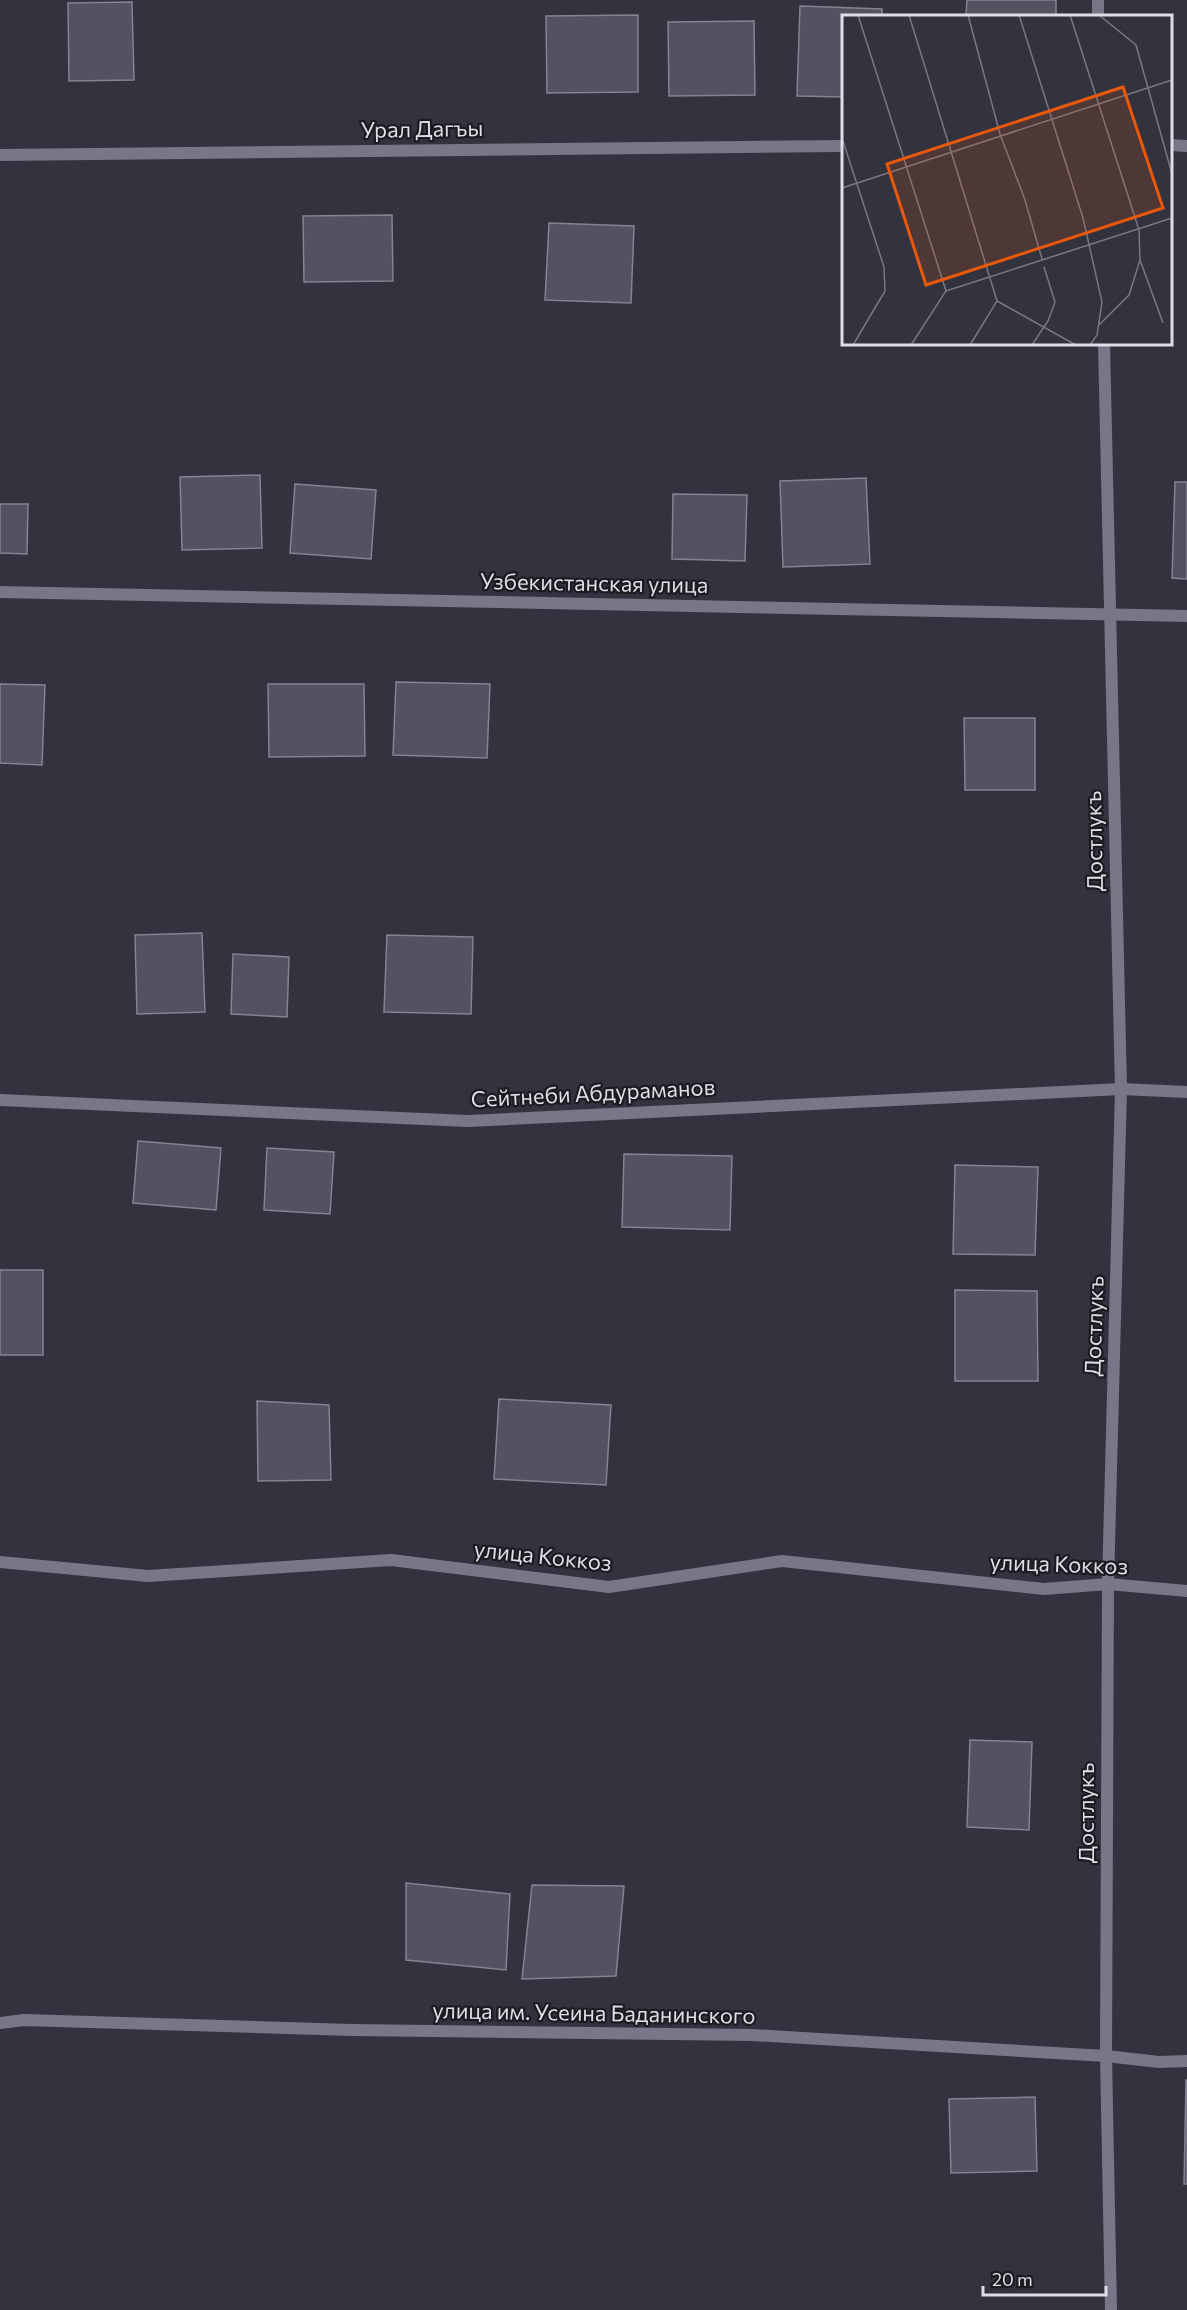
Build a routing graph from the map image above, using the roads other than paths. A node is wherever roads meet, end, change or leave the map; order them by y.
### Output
1 (1172, 145) edge
2 (842, 146) edge
3 (1187, 146) edge
4 (0, 155) edge
5 (1104, 345) edge
6 (0, 592) edge
7 (1109, 615) junction
8 (1187, 616) edge
9 (1121, 1089) junction
10 (1187, 1092) edge
11 (0, 1100) edge
12 (0, 1562) edge
13 (1108, 1584) junction
14 (1187, 1591) edge
15 (0, 2023) edge
16 (1106, 2056) junction
17 (1187, 2061) edge
18 (1111, 2310) edge

1 - 3 street
2 - 4 street, Урал Дагъы
5 - 7 street, Достлукъ
6 - 7 street, Узбекистанская улица
7 - 8 street, Узбекистанская улица
7 - 9 street, Достлукъ
9 - 10 street, Сейтнеби Абдураманов
9 - 11 street, Сейтнеби Абдураманов
9 - 13 street, Достлукъ
12 - 13 street, улица Коккоз
13 - 14 street, улица Коккоз
13 - 16 street, Достлукъ
15 - 16 street, улица им. Усеина Баданинского
16 - 17 street, улица им. Усеина Баданинского
16 - 18 street, Достлукъ

